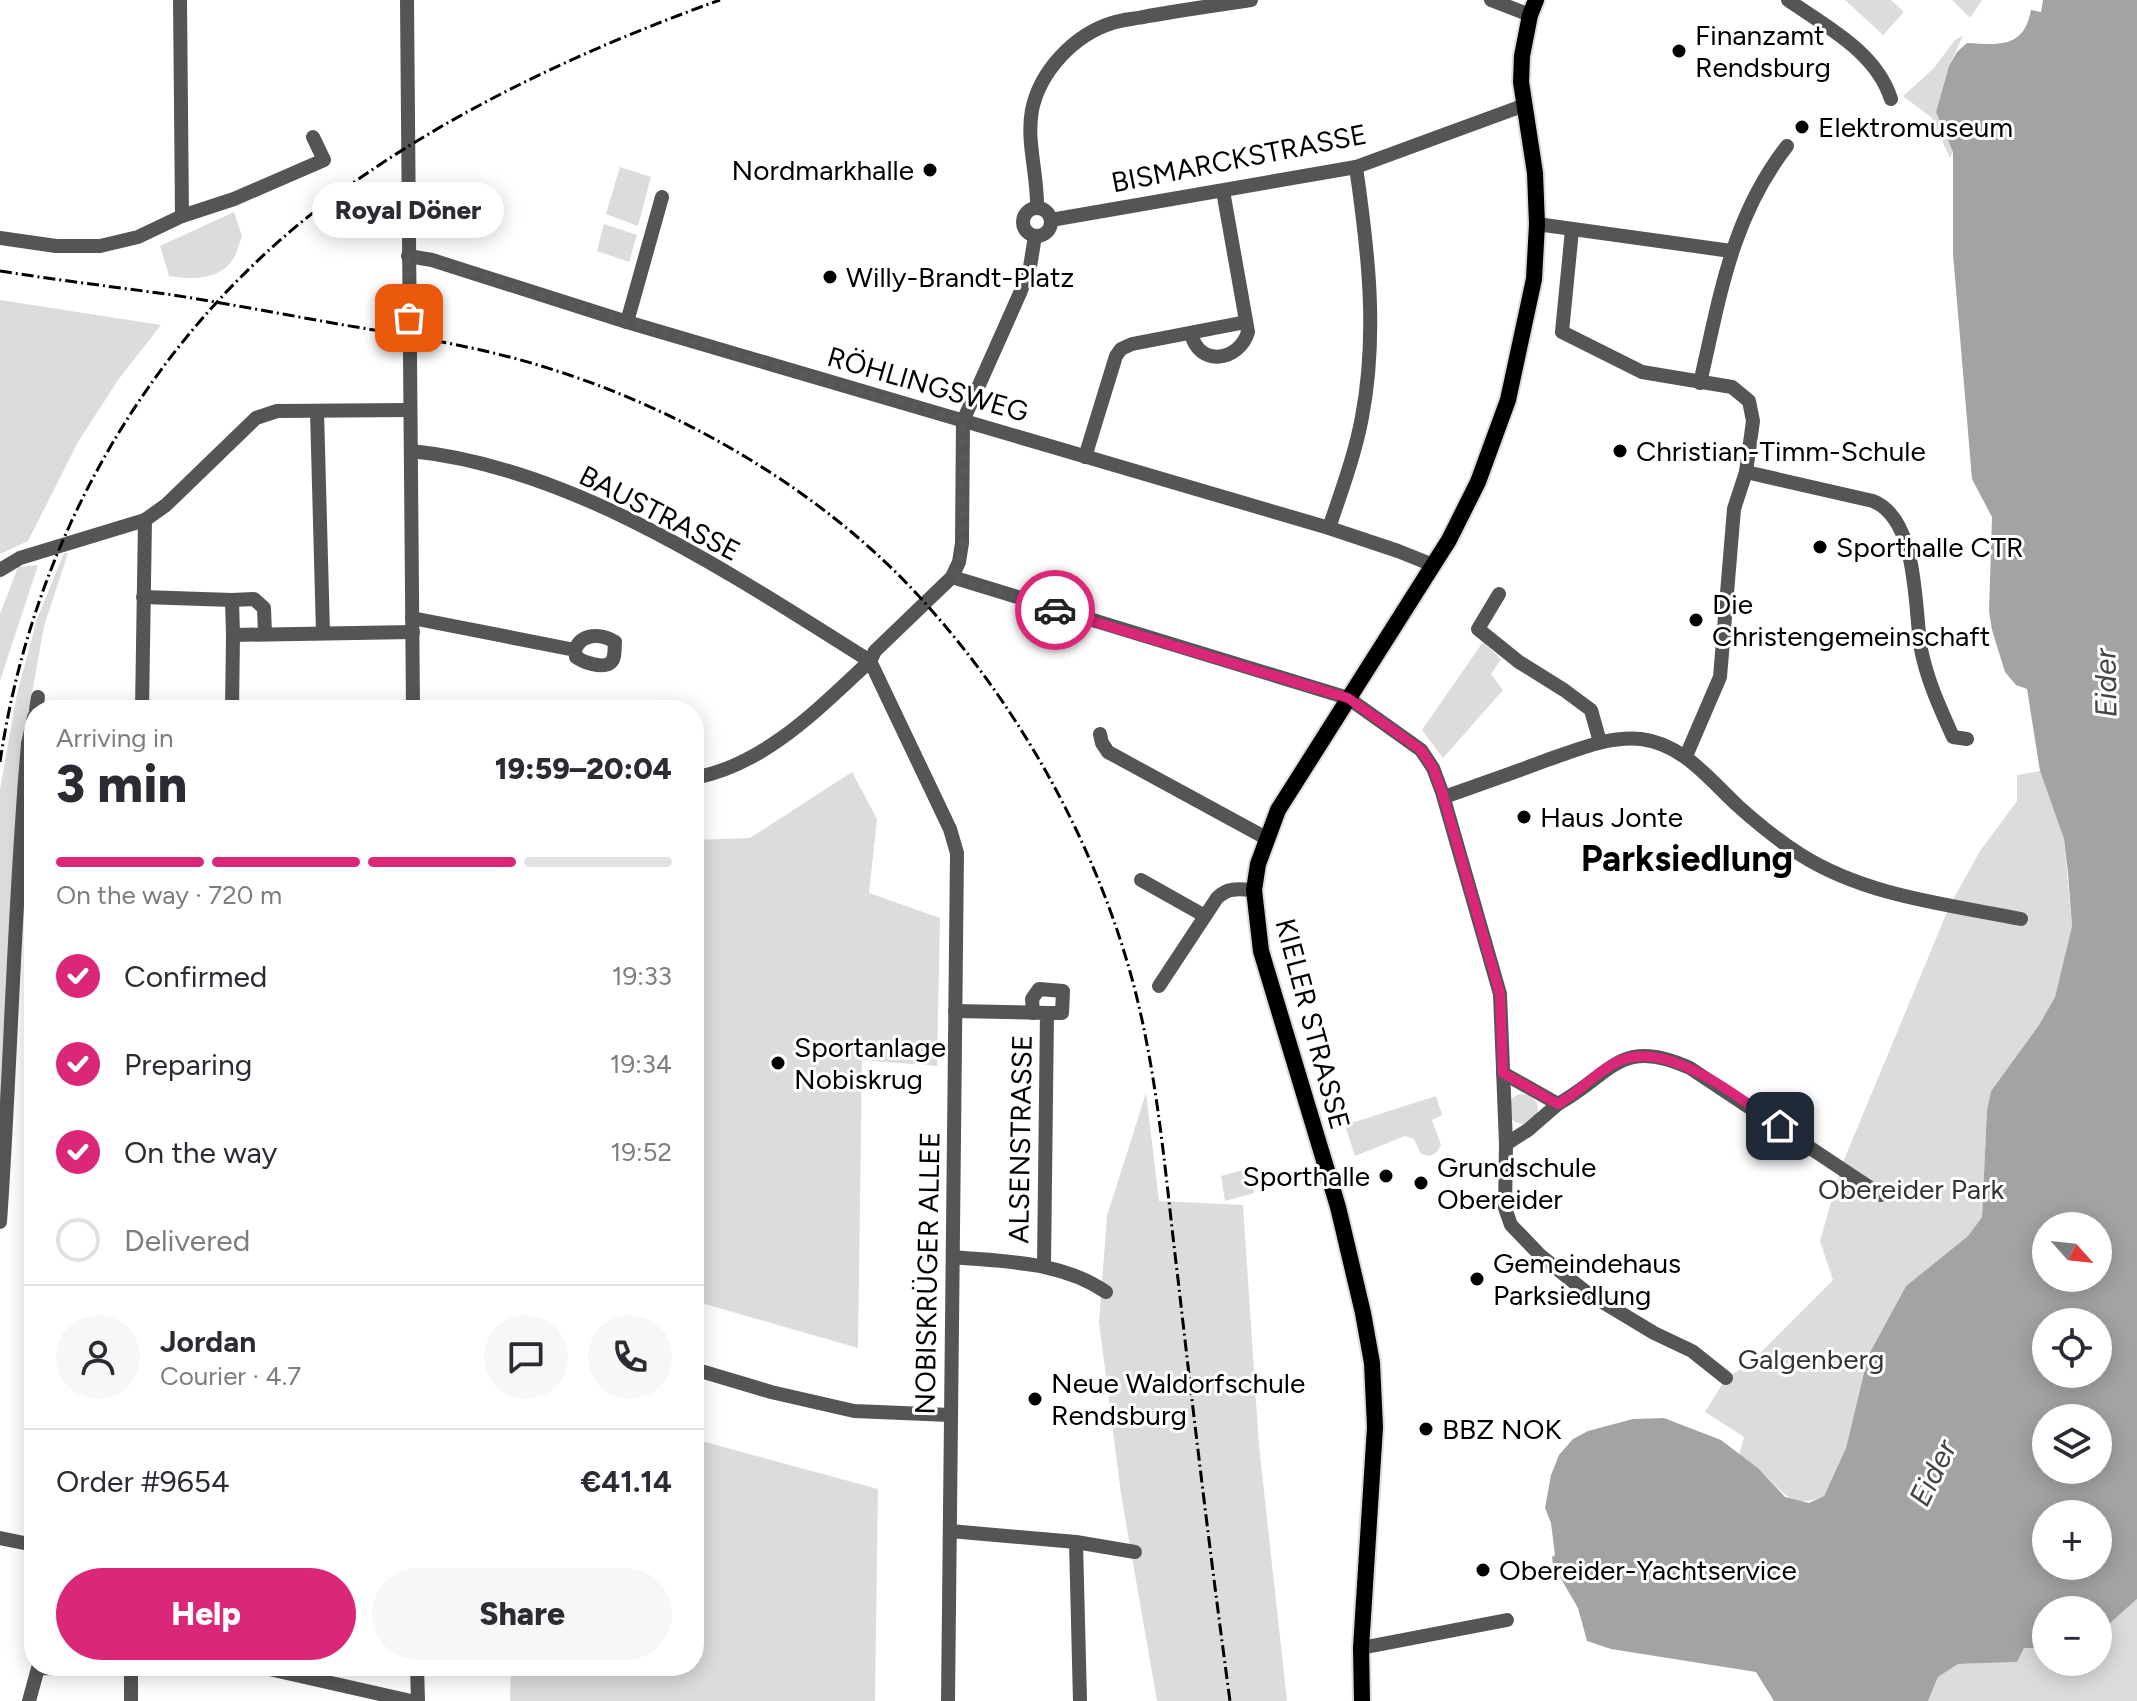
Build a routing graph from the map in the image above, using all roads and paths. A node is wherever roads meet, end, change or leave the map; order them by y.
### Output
1 (180, 0) edge
2 (407, 0) edge
3 (1251, 0) edge
4 (1491, 0) edge
5 (1788, 0) edge
6 (1533, 8) edge
7 (1891, 99) dead end
8 (1525, 105) junction
9 (313, 137) dead end
10 (1787, 146) dead end
11 (1356, 167) junction
12 (1223, 191) junction
13 (662, 197) dead end
14 (1037, 208) junction
15 (182, 216) junction
16 (1051, 220) junction
17 (1537, 224) junction
18 (1572, 230) junction
19 (1035, 236) junction
20 (0, 238) edge
21 (1731, 251) junction
22 (408, 256) junction
23 (627, 322) junction
24 (1246, 322) junction
25 (1191, 333) junction
26 (1700, 383) junction
27 (410, 410) junction
28 (317, 411) junction
29 (963, 421) junction
30 (411, 451) junction
31 (1085, 457) junction
32 (1746, 472) junction
33 (145, 520) junction
34 (1329, 528) junction
35 (1433, 565) junction
36 (0, 570) edge
37 (952, 577) junction
38 (1499, 594) dead end
39 (143, 597) junction
40 (232, 600) junction
41 (413, 625) junction
42 (323, 633) junction
43 (265, 634) junction
44 (233, 635) junction
45 (575, 650) dead end
46 (870, 661) junction
47 (1348, 698) junction
48 (142, 700) edge
49 (232, 700) edge
50 (413, 700) edge
51 (1100, 734) dead end
52 (1967, 739) dead end
53 (1600, 742) junction
54 (1686, 756) junction
55 (704, 774) edge
56 (24, 796) edge
57 (1444, 797) junction
58 (1266, 838) junction
59 (1141, 880) dead end
60 (1254, 890) junction
61 (1205, 916) junction
62 (2021, 919) dead end
63 (1159, 986) dead end
64 (955, 1011) junction
65 (1503, 1073) junction
66 (1558, 1104) junction
67 (1506, 1144) junction
68 (1881, 1195) dead end
69 (0, 1222) edge
70 (953, 1257) junction
71 (1044, 1265) junction
72 (1106, 1292) dead end
73 (704, 1372) edge
74 (1726, 1378) dead end
75 (950, 1415) junction
76 (950, 1531) junction
77 (0, 1538) edge
78 (1076, 1542) junction
79 (24, 1543) edge
80 (1135, 1552) dead end
81 (1507, 1620) dead end
82 (1361, 1648) junction
83 (36, 1676) edge
84 (131, 1676) edge
85 (300, 1676) edge
86 (417, 1676) edge
87 (29, 1701) edge
88 (131, 1701) edge
89 (411, 1701) edge
90 (418, 1701) edge
91 (948, 1701) edge
92 (1080, 1701) edge
93 (1362, 1701) edge

1 - 15 street
2 - 22 street
3 - 14 street
4 - 6 street
5 - 7 street
6 - 8 main road, KIELER STRASSE
8 - 11 street, BISMARCKSTRASSE
8 - 17 main road, KIELER STRASSE
9 - 15 street
10 - 21 street
11 - 12 street, BISMARCKSTRASSE
11 - 34 street
12 - 16 street, BISMARCKSTRASSE
12 - 24 street
13 - 23 street
14 - 16 street
14 - 19 street
15 - 20 street
16 - 19 street
17 - 18 street
17 - 35 main road, KIELER STRASSE
18 - 21 street
18 - 26 street
19 - 29 street
21 - 26 street
22 - 23 street, RÖHLINGSWEG
22 - 27 street
23 - 29 street, RÖHLINGSWEG
24 - 25 street
24 - 25 street
25 - 31 street
26 - 32 street
27 - 28 street
27 - 30 street
28 - 33 street
28 - 42 street
29 - 31 street, RÖHLINGSWEG
29 - 37 street
30 - 41 street
30 - 46 street, BAUSTRASSE
31 - 34 street, RÖHLINGSWEG
32 - 52 street
32 - 54 street
33 - 36 street
33 - 39 street
34 - 35 street, RÖHLINGSWEG
35 - 47 main road, KIELER STRASSE
37 - 46 street
37 - 47 street
38 - 53 street
39 - 40 street
39 - 48 street
40 - 43 street
40 - 44 street
41 - 42 street
41 - 45 street
41 - 50 street
42 - 43 street
43 - 44 street
44 - 49 street
46 - 55 street
46 - 64 street, NOBISKRÜGER ALLEE
47 - 57 street
47 - 58 main road, KIELER STRASSE
51 - 58 street
53 - 54 street
53 - 57 street
54 - 62 street
56 - 69 street
57 - 65 street
58 - 60 main road, KIELER STRASSE
59 - 61 street
60 - 61 street
60 - 82 main road, KIELER STRASSE
61 - 63 street
64 - 70 street, NOBISKRÜGER ALLEE
64 - 71 street, ALSENSTRASSE
65 - 66 street
65 - 67 street
66 - 67 street
66 - 68 street
67 - 74 street
70 - 71 street, ALSENSTRASSE
70 - 75 street, NOBISKRÜGER ALLEE
71 - 72 street, ALSENSTRASSE
73 - 75 street
75 - 76 street, NOBISKRÜGER ALLEE
76 - 78 street
76 - 91 street, NOBISKRÜGER ALLEE
77 - 79 street
78 - 80 street
78 - 92 street
81 - 82 street
82 - 93 main road, KIELER STRASSE
83 - 87 street
84 - 88 street
85 - 89 street
86 - 90 street

